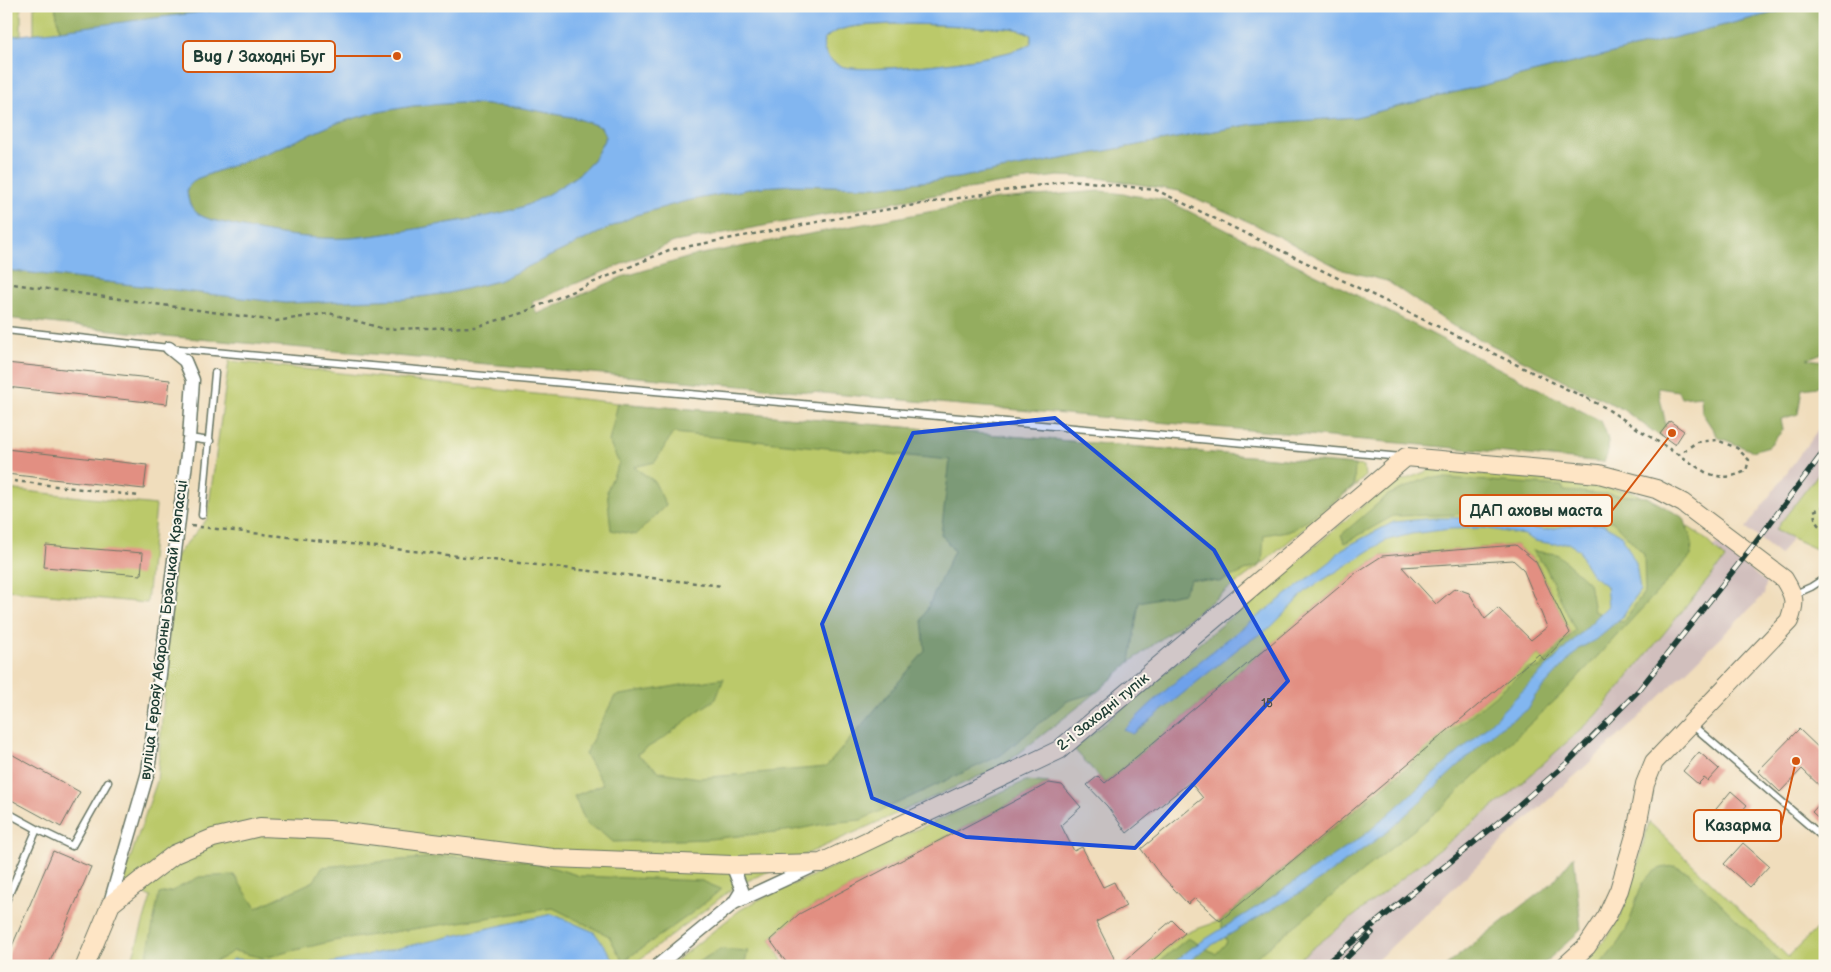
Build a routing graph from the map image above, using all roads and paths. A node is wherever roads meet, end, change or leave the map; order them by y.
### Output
1 (6, 282) edge
2 (6, 330) edge
3 (169, 348) junction
4 (215, 373) dead end
5 (189, 438) junction
6 (210, 441) junction
7 (1679, 454) junction
8 (1406, 457) junction
9 (6, 480) edge
10 (140, 496) dead end
11 (1825, 506) edge
12 (202, 515) dead end
13 (178, 524) junction
14 (1825, 529) edge
15 (1825, 578) edge
16 (723, 586) dead end
17 (1793, 595) junction
18 (1690, 722) junction
19 (1825, 743) edge
20 (1819, 748) dead end
21 (108, 782) dead end
22 (6, 812) edge
23 (37, 829) junction
24 (1825, 839) edge
25 (821, 863) junction
26 (732, 866) junction
27 (6, 900) edge
28 (734, 903) junction
29 (107, 916) junction
30 (85, 966) edge
31 (657, 966) edge
32 (1565, 966) edge

1 - 7 path
2 - 3 lane
3 - 5 street, вуліца Герояў Абароны Брэсцкай Крэпасці
3 - 8 lane
4 - 6 lane
5 - 6 lane
5 - 13 street, вуліца Герояў Абароны Брэсцкай Крэпасці
6 - 12 lane
7 - 7 path
8 - 17 main road
8 - 25 main road, 2-і Заходні тупік
9 - 10 path
11 - 14 path
13 - 16 path
13 - 29 street, вуліца Герояў Абароны Брэсцкай Крэпасці
15 - 17 lane
17 - 18 main road
18 - 24 lane
18 - 32 main road
19 - 20 path
21 - 23 lane
22 - 23 lane
23 - 27 lane
25 - 26 main road, вуліца Герояў Абароны Брэсцкай Крэпасці
25 - 28 street, 2-і Заходні тупік
26 - 28 street
26 - 29 main road, вуліца Герояў Абароны Брэсцкай Крэпасці
28 - 31 street, 2-і Заходні тупік
29 - 30 main road, вуліца Герояў Абароны Брэсцкай Крэпасці

